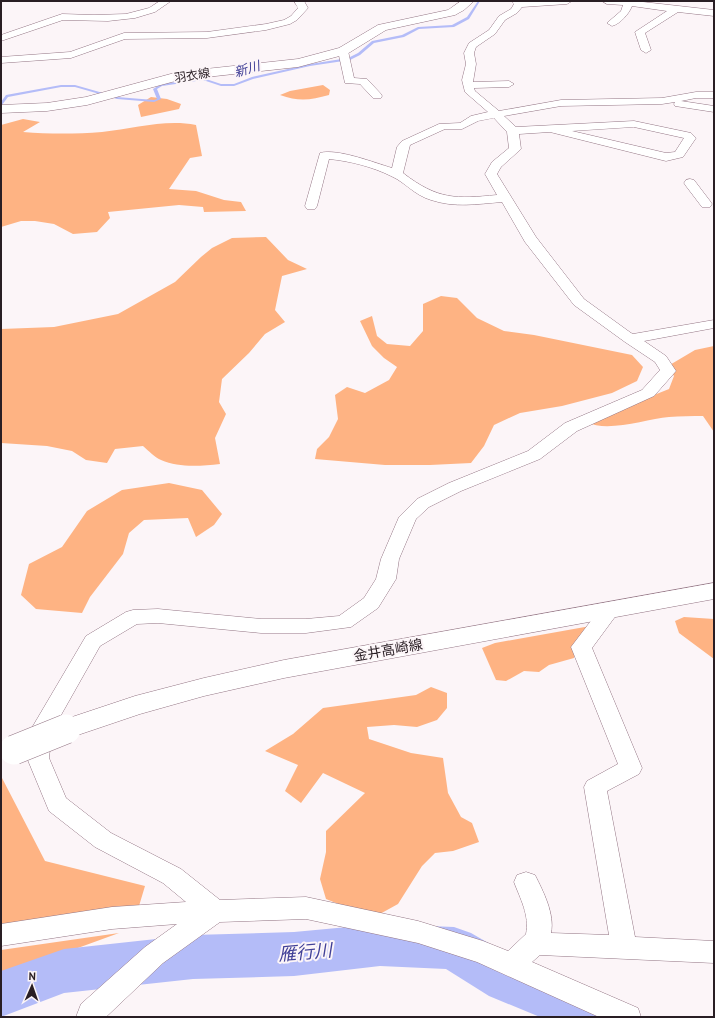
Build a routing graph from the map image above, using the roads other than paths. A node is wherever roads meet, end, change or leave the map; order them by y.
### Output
1 (166, 1) edge
2 (299, 1) edge
3 (468, 1) edge
4 (567, 1) edge
5 (607, 1) edge
6 (628, 2) edge
7 (518, 3) edge
8 (674, 5) edge
9 (714, 13) edge
10 (612, 23) dead end
11 (1, 38) edge
12 (646, 50) dead end
13 (344, 57) junction
14 (1, 60) edge
15 (508, 84) dead end
16 (468, 86) junction
17 (714, 95) edge
18 (377, 96) dead end
19 (662, 101) junction
20 (1, 109) edge
21 (714, 109) edge
22 (496, 113) junction
23 (550, 129) junction
24 (513, 130) junction
25 (397, 174) junction
26 (690, 183) dead end
27 (506, 198) junction
28 (311, 206) dead end
29 (711, 207) edge
30 (714, 324) edge
31 (630, 340) junction
32 (714, 591) edge
33 (610, 610) junction
34 (7, 753) edge
35 (526, 882) dead end
36 (215, 911) junction
37 (1, 935) edge
38 (534, 943) junction
39 (624, 947) junction
40 (714, 952) edge
41 (511, 964) junction
42 (90, 1015) edge
43 (628, 1017) edge

1 - 11 street
2 - 14 street
3 - 13 street, 羽衣線
4 - 7 street
5 - 6 street
6 - 8 street
6 - 10 street
7 - 16 street
8 - 9 street
8 - 12 street
13 - 18 street
13 - 20 street, 羽衣線
15 - 16 street
16 - 22 street
17 - 19 street
19 - 21 street
19 - 22 street
22 - 24 street
22 - 25 street
23 - 23 street
23 - 24 street
24 - 27 street
25 - 27 street
25 - 28 street
26 - 29 street
27 - 31 street
30 - 31 street
31 - 36 street
32 - 33 street, 金井高崎線
33 - 34 street, 金井高崎線, bridge
33 - 39 street
35 - 38 street
36 - 37 street
36 - 41 street
36 - 42 street
38 - 39 street
38 - 41 street
39 - 40 street
41 - 43 street

